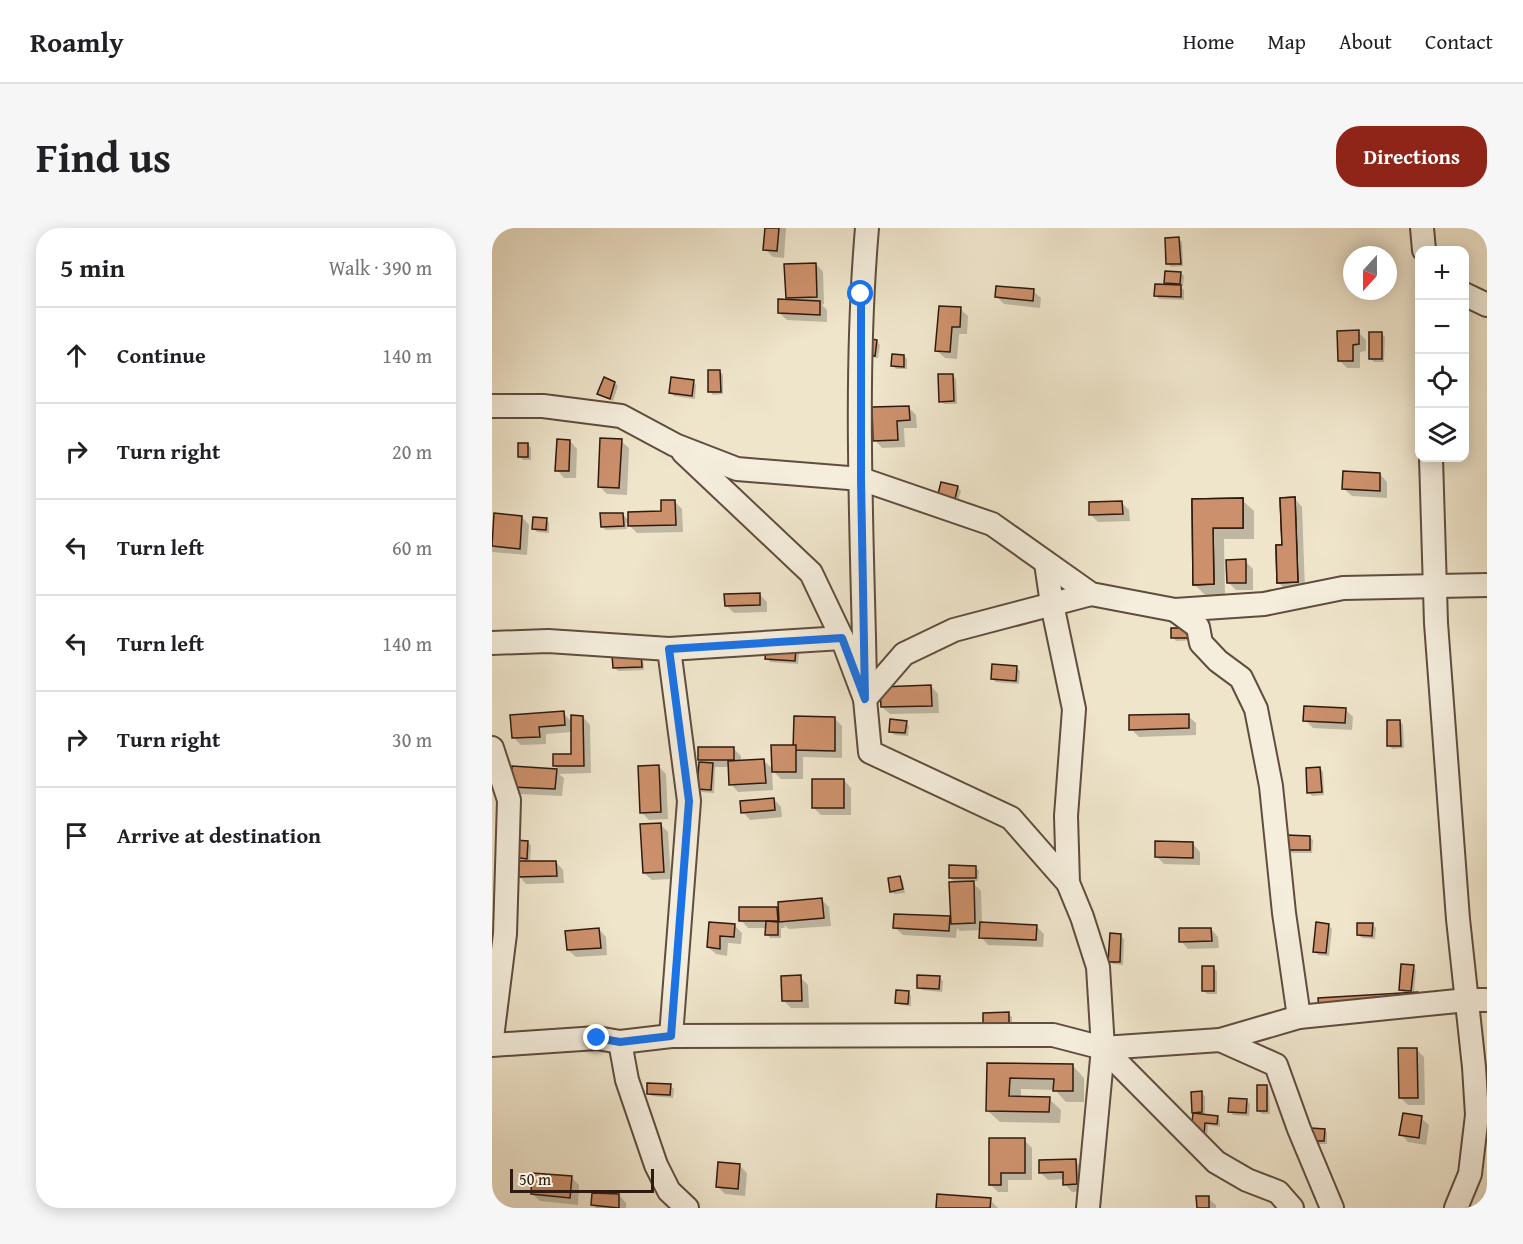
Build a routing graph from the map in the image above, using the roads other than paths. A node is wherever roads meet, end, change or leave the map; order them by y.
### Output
1 (867, 228) edge
2 (1422, 228) edge
3 (1424, 246) edge
4 (1469, 296) edge
5 (1487, 305) edge
6 (492, 390) edge
7 (492, 406) edge
8 (543, 406) junction
9 (675, 445) junction
10 (1431, 462) edge
11 (861, 479) junction
12 (1046, 563) junction
13 (1487, 585) edge
14 (1436, 586) junction
15 (1091, 594) junction
16 (1052, 604) junction
17 (1176, 610) junction
18 (842, 638) junction
19 (492, 643) edge
20 (669, 649) junction
21 (865, 699) junction
22 (492, 748) edge
23 (1068, 883) junction
24 (499, 934) edge
25 (1477, 1000) edge
26 (1299, 1017) junction
27 (671, 1036) junction
28 (492, 1038) edge
29 (1220, 1040) junction
30 (620, 1042) junction
31 (492, 1045) edge
32 (1103, 1048) junction
33 (687, 1208) edge
34 (1088, 1208) edge
35 (1292, 1208) edge
36 (1332, 1208) edge
37 (1456, 1208) edge

1 - 11 street
2 - 3 street
4 - 5 street
6 - 8 street
7 - 8 street
8 - 9 street
9 - 11 street
9 - 18 street
10 - 14 street
11 - 12 street
11 - 21 street
12 - 15 street
12 - 16 street
13 - 14 street
14 - 17 street
14 - 25 street
15 - 16 street
15 - 17 street
16 - 21 street
16 - 23 street
17 - 26 street
18 - 20 street
18 - 21 street
19 - 20 street
20 - 27 street
21 - 23 street
22 - 24 street
23 - 32 street
24 - 28 street
25 - 26 street
25 - 37 street
26 - 29 street
27 - 30 street
27 - 32 street
29 - 32 street
29 - 36 street
30 - 31 street
30 - 33 street
32 - 34 street
32 - 35 street

